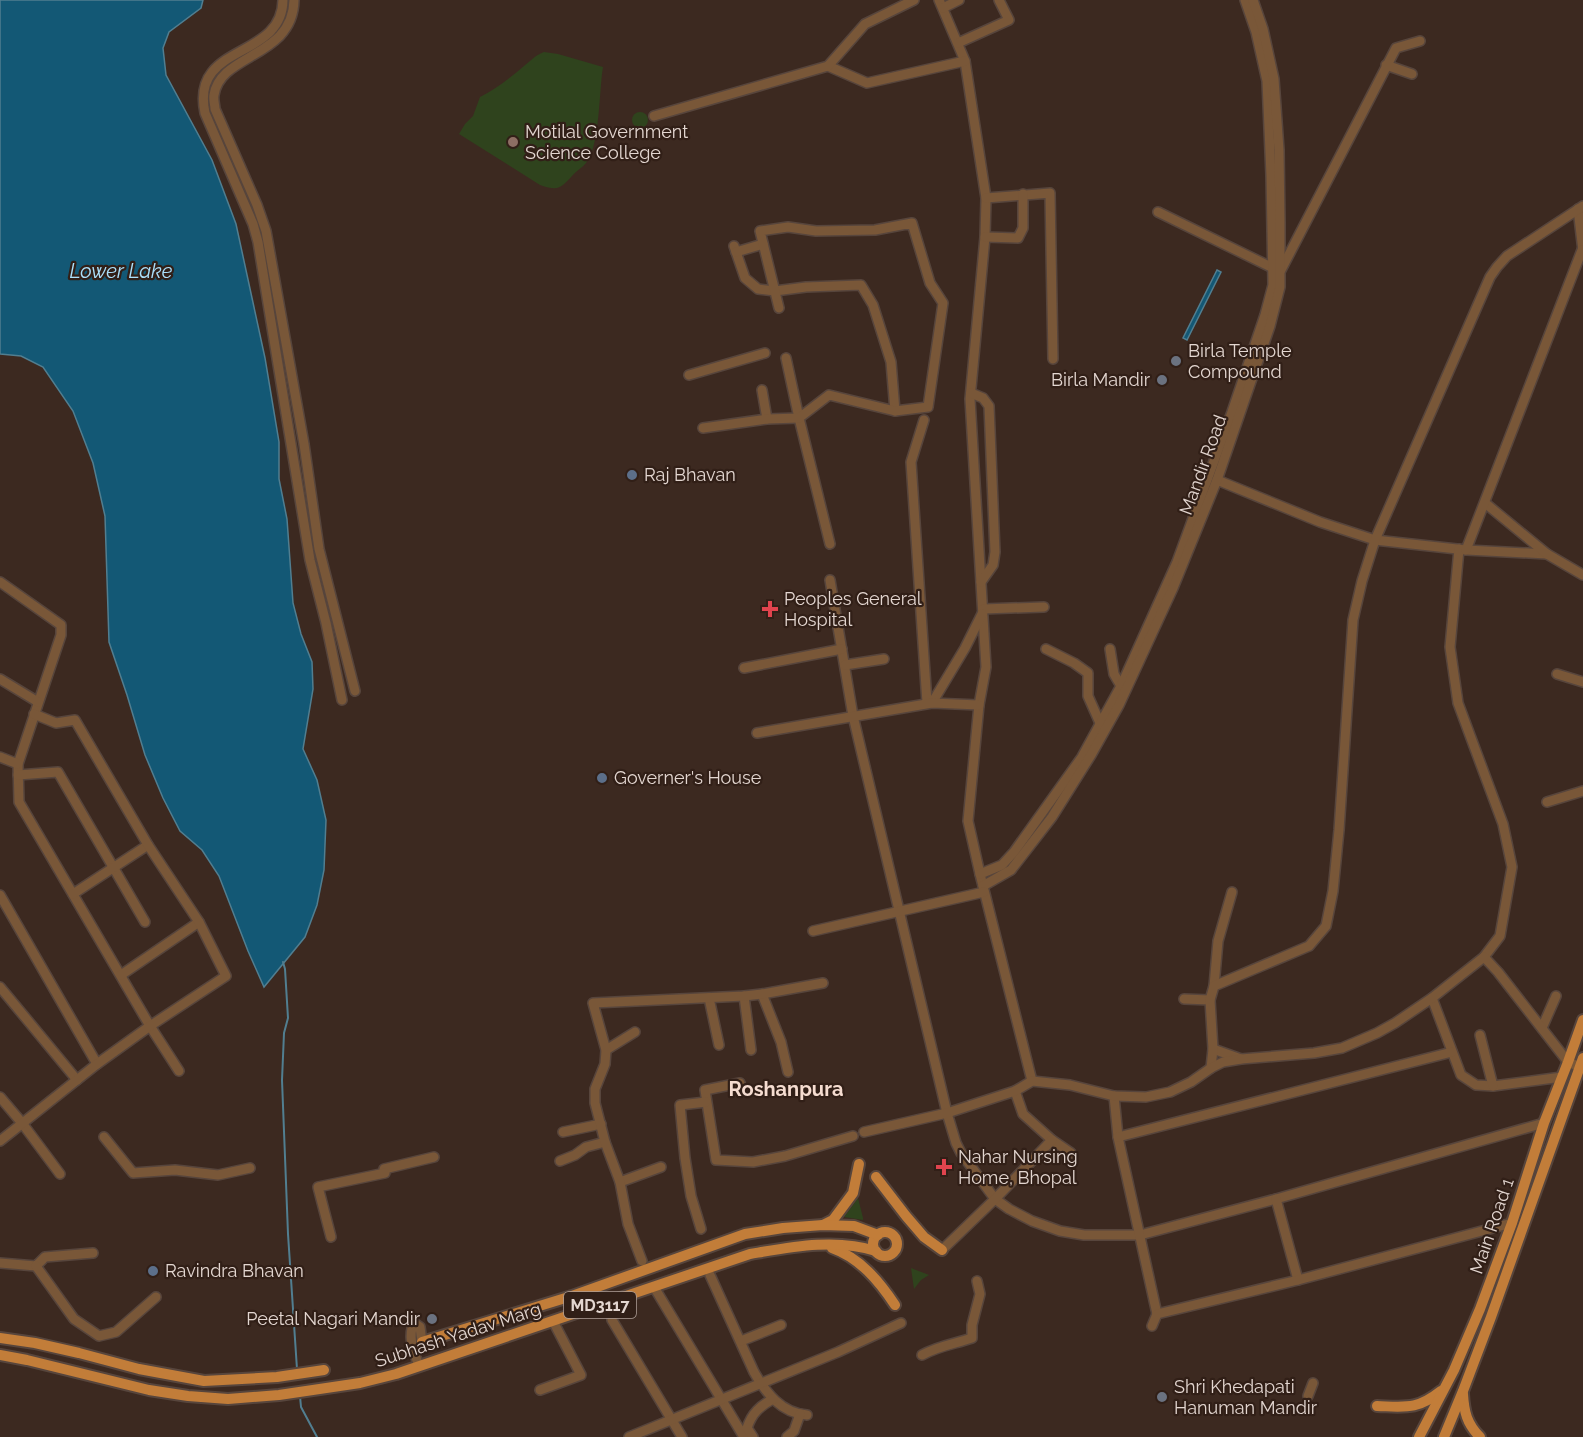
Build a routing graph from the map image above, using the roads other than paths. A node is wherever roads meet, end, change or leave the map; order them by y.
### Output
1 (283, 0) edge
2 (294, 0) edge
3 (914, 0) edge
4 (960, 0) edge
5 (999, 0) edge
6 (1245, 0) edge
7 (1253, 0) edge
8 (941, 4) edge
9 (1420, 41) dead end
10 (958, 43) junction
11 (965, 61) junction
12 (1386, 65) junction
13 (828, 66) junction
14 (1412, 74) dead end
15 (654, 116) dead end
16 (1023, 194) junction
17 (986, 198) junction
18 (1580, 207) edge
19 (1158, 212) dead end
20 (985, 237) junction
21 (764, 244) junction
22 (1583, 250) edge
23 (1276, 270) junction
24 (775, 291) junction
25 (779, 308) dead end
26 (765, 353) dead end
27 (786, 358) dead end
28 (1053, 359) dead end
29 (690, 375) dead end
30 (762, 390) dead end
31 (971, 393) junction
32 (895, 411) junction
33 (799, 418) junction
34 (767, 419) junction
35 (924, 420) dead end
36 (703, 428) dead end
37 (1217, 480) junction
38 (1485, 503) junction
39 (1375, 540) junction
40 (830, 544) dead end
41 (1462, 549) junction
42 (1547, 554) junction
43 (1583, 575) edge
44 (830, 580) dead end
45 (0, 582) edge
46 (981, 582) junction
47 (1044, 607) dead end
48 (983, 610) junction
49 (842, 649) junction
50 (1046, 649) dead end
51 (1110, 649) dead end
52 (884, 659) dead end
53 (845, 665) junction
54 (744, 668) dead end
55 (1557, 674) dead end
56 (0, 679) edge
57 (1583, 682) edge
58 (1121, 686) junction
59 (356, 691) dead end
60 (342, 700) dead end
61 (38, 702) junction
62 (929, 703) junction
63 (979, 705) junction
64 (34, 714) junction
65 (854, 716) junction
66 (1100, 723) junction
67 (757, 733) dead end
68 (0, 757) edge
69 (18, 764) junction
70 (18, 775) junction
71 (1583, 791) edge
72 (1547, 802) dead end
73 (148, 844) junction
74 (113, 868) junction
75 (980, 874) junction
76 (984, 889) junction
77 (1232, 892) dead end
78 (73, 894) junction
79 (0, 895) edge
80 (898, 910) junction
81 (145, 922) dead end
82 (199, 922) junction
83 (813, 931) dead end
84 (1484, 957) junction
85 (121, 975) junction
86 (823, 983) dead end
87 (1214, 986) junction
88 (0, 987) edge
89 (762, 994) junction
90 (744, 996) junction
91 (1556, 996) dead end
92 (709, 998) junction
93 (1432, 998) junction
94 (1184, 999) dead end
95 (1210, 1000) junction
96 (1583, 1020) edge
97 (150, 1026) junction
98 (1542, 1028) junction
99 (635, 1032) dead end
100 (1479, 1035) dead end
101 (719, 1045) dead end
102 (1214, 1049) junction
103 (606, 1050) junction
104 (751, 1050) dead end
105 (1452, 1052) junction
106 (1241, 1059) junction
107 (1568, 1062) junction
108 (1582, 1063) edge
109 (97, 1064) junction
110 (1211, 1068) junction
111 (179, 1071) dead end
112 (788, 1072) dead end
113 (1562, 1077) junction
114 (77, 1080) junction
115 (1032, 1081) junction
116 (740, 1083) dead end
117 (1493, 1086) junction
118 (1015, 1091) junction
119 (1114, 1096) junction
120 (0, 1097) edge
121 (706, 1102) junction
122 (947, 1113) junction
123 (22, 1123) junction
124 (1544, 1123) junction
125 (601, 1124) junction
126 (563, 1132) dead end
127 (864, 1132) dead end
128 (853, 1136) dead end
129 (104, 1137) dead end
130 (1118, 1137) junction
131 (1052, 1140) junction
132 (0, 1141) edge
133 (605, 1142) junction
134 (1071, 1153) dead end
135 (434, 1157) dead end
136 (560, 1161) dead end
137 (859, 1164) dead end
138 (660, 1167) dead end
139 (250, 1168) dead end
140 (60, 1174) dead end
141 (876, 1177) dead end
142 (620, 1182) junction
143 (995, 1199) junction
144 (1276, 1199) junction
145 (1512, 1223) junction
146 (823, 1225) junction
147 (701, 1229) dead end
148 (1140, 1234) junction
149 (878, 1235) junction
150 (331, 1237) dead end
151 (823, 1245) junction
152 (942, 1250) joint
153 (876, 1251) junction
154 (93, 1253) dead end
155 (642, 1261) dead end
156 (0, 1263) edge
157 (36, 1266) junction
158 (710, 1275) dead end
159 (1298, 1280) junction
160 (977, 1281) dead end
161 (654, 1287) junction
162 (156, 1297) dead end
163 (895, 1305) dead end
164 (1157, 1314) junction
165 (612, 1320) dead end
166 (553, 1321) junction
167 (901, 1323) dead end
168 (781, 1325) dead end
169 (1152, 1326) dead end
170 (0, 1338) edge
171 (741, 1341) junction
172 (422, 1342) joint
173 (0, 1355) edge
174 (922, 1355) dead end
175 (419, 1366) junction
176 (324, 1370) dead end
177 (761, 1383) junction
178 (1313, 1383) dead end
179 (1445, 1387) junction
180 (540, 1390) dead end
181 (1463, 1391) junction
182 (1308, 1396) dead end
183 (721, 1400) junction
184 (773, 1400) junction
185 (1377, 1406) dead end
186 (672, 1420) junction
187 (629, 1437) edge
188 (682, 1437) edge
189 (744, 1437) edge
190 (753, 1437) edge
191 (787, 1437) edge
192 (1419, 1437) edge
193 (1444, 1437) edge
194 (1480, 1437) edge

1 - 60 street
2 - 59 street
3 - 13 street
4 - 8 street
5 - 10 street
6 - 23 street, Mandir Road
7 - 23 street, Mandir Road
8 - 10 street
9 - 12 street
10 - 11 street
11 - 13 street
11 - 17 street
12 - 14 street
12 - 23 street
13 - 15 street
16 - 17 street
16 - 20 street
16 - 28 street
17 - 20 street
18 - 22 street
18 - 39 street
19 - 23 street
20 - 31 street
21 - 24 street
21 - 24 street
21 - 32 street
22 - 38 street
23 - 37 street, Mandir Road
23 - 58 street, Mandir Road
24 - 25 street
24 - 32 street
26 - 29 street
27 - 33 street
30 - 34 street
31 - 46 street
31 - 46 street
32 - 33 street
33 - 34 street
33 - 40 street
34 - 36 street
35 - 62 street
37 - 39 street
37 - 76 street, Mandir Road
38 - 41 street
38 - 42 street
39 - 41 street
39 - 87 street
41 - 42 street
41 - 84 street
42 - 43 street
44 - 49 street
45 - 61 street
46 - 48 street
47 - 48 street
48 - 62 street
48 - 63 street
49 - 53 street
49 - 54 street
50 - 66 street
51 - 58 street
52 - 53 street
53 - 65 street
55 - 57 street
56 - 61 street
58 - 66 street, Mandir Road
61 - 64 street
62 - 63 street
62 - 65 street
63 - 75 street
64 - 69 street
64 - 73 street
65 - 67 street
65 - 80 street
66 - 75 street, Mandir Road
68 - 69 street
69 - 70 street
70 - 74 street
70 - 78 street
71 - 72 street
73 - 74 street
73 - 82 street
74 - 78 street
74 - 81 street
75 - 76 street
76 - 80 street, Mandir Road
76 - 115 street
77 - 87 street
78 - 85 street
79 - 109 street
80 - 83 street, Mandir Road
80 - 122 street
82 - 85 street
82 - 97 street
84 - 93 street
84 - 98 street
85 - 97 street
86 - 89 street
87 - 95 street
88 - 114 street
89 - 90 street
89 - 112 street
90 - 92 street
90 - 104 street
91 - 98 street
92 - 101 street
92 - 103 street
93 - 105 street
93 - 106 street
94 - 95 street
95 - 102 street
96 - 107 main road, Main Road 1
97 - 109 street
97 - 111 street
98 - 107 street
99 - 103 street
100 - 117 street
102 - 106 street
102 - 110 street
103 - 125 street
105 - 117 street
105 - 130 street
106 - 110 street
107 - 108 street
107 - 113 main road, Main Road 1
108 - 181 main road, Main Road 1
109 - 114 street
110 - 119 street
113 - 117 street
113 - 124 main road, Main Road 1
114 - 123 street
115 - 118 street
115 - 119 street
116 - 121 street
118 - 122 street
118 - 131 street
119 - 130 street
120 - 123 street
121 - 128 street
121 - 147 street
122 - 127 street
122 - 143 street
123 - 132 street
123 - 140 street
124 - 144 street
124 - 145 main road, Main Road 1
125 - 126 street
125 - 133 street
129 - 139 street
130 - 148 street
131 - 134 street
131 - 143 street
133 - 136 street
133 - 142 street
135 - 150 street
137 - 146 main road
138 - 142 street
141 - 152 main road
142 - 155 street
143 - 148 street
143 - 152 street
144 - 148 street
144 - 159 street
145 - 159 street
145 - 179 main road, Main Road 1
146 - 149 main road, Subhash Yadav Marg / MD3117
146 - 172 main road, Subhash Yadav Marg / MD3117
148 - 164 street
149 - 153 main road
149 - 153 main road, MD3117
151 - 153 main road, Subhash Yadav Marg / MD3117
151 - 161 main road, Subhash Yadav Marg / MD3117
151 - 163 main road
154 - 157 street
156 - 157 street
157 - 162 street
158 - 171 street
159 - 164 street
160 - 174 street
161 - 166 main road, Subhash Yadav Marg / MD3117
161 - 183 street
164 - 169 street
165 - 186 street
166 - 175 main road, Subhash Yadav Marg / MD3117
166 - 180 street
167 - 177 street
168 - 171 street
170 - 176 main road
171 - 177 street
172 - 175 street
173 - 175 main road, Subhash Yadav Marg / MD3117
177 - 183 street
177 - 184 street
178 - 182 street
179 - 185 main road
179 - 192 main road, Main Road 1
181 - 193 main road, Main Road 1
181 - 194 main road
183 - 186 street
183 - 189 street
184 - 190 street
184 - 191 street
186 - 187 street
186 - 188 street

